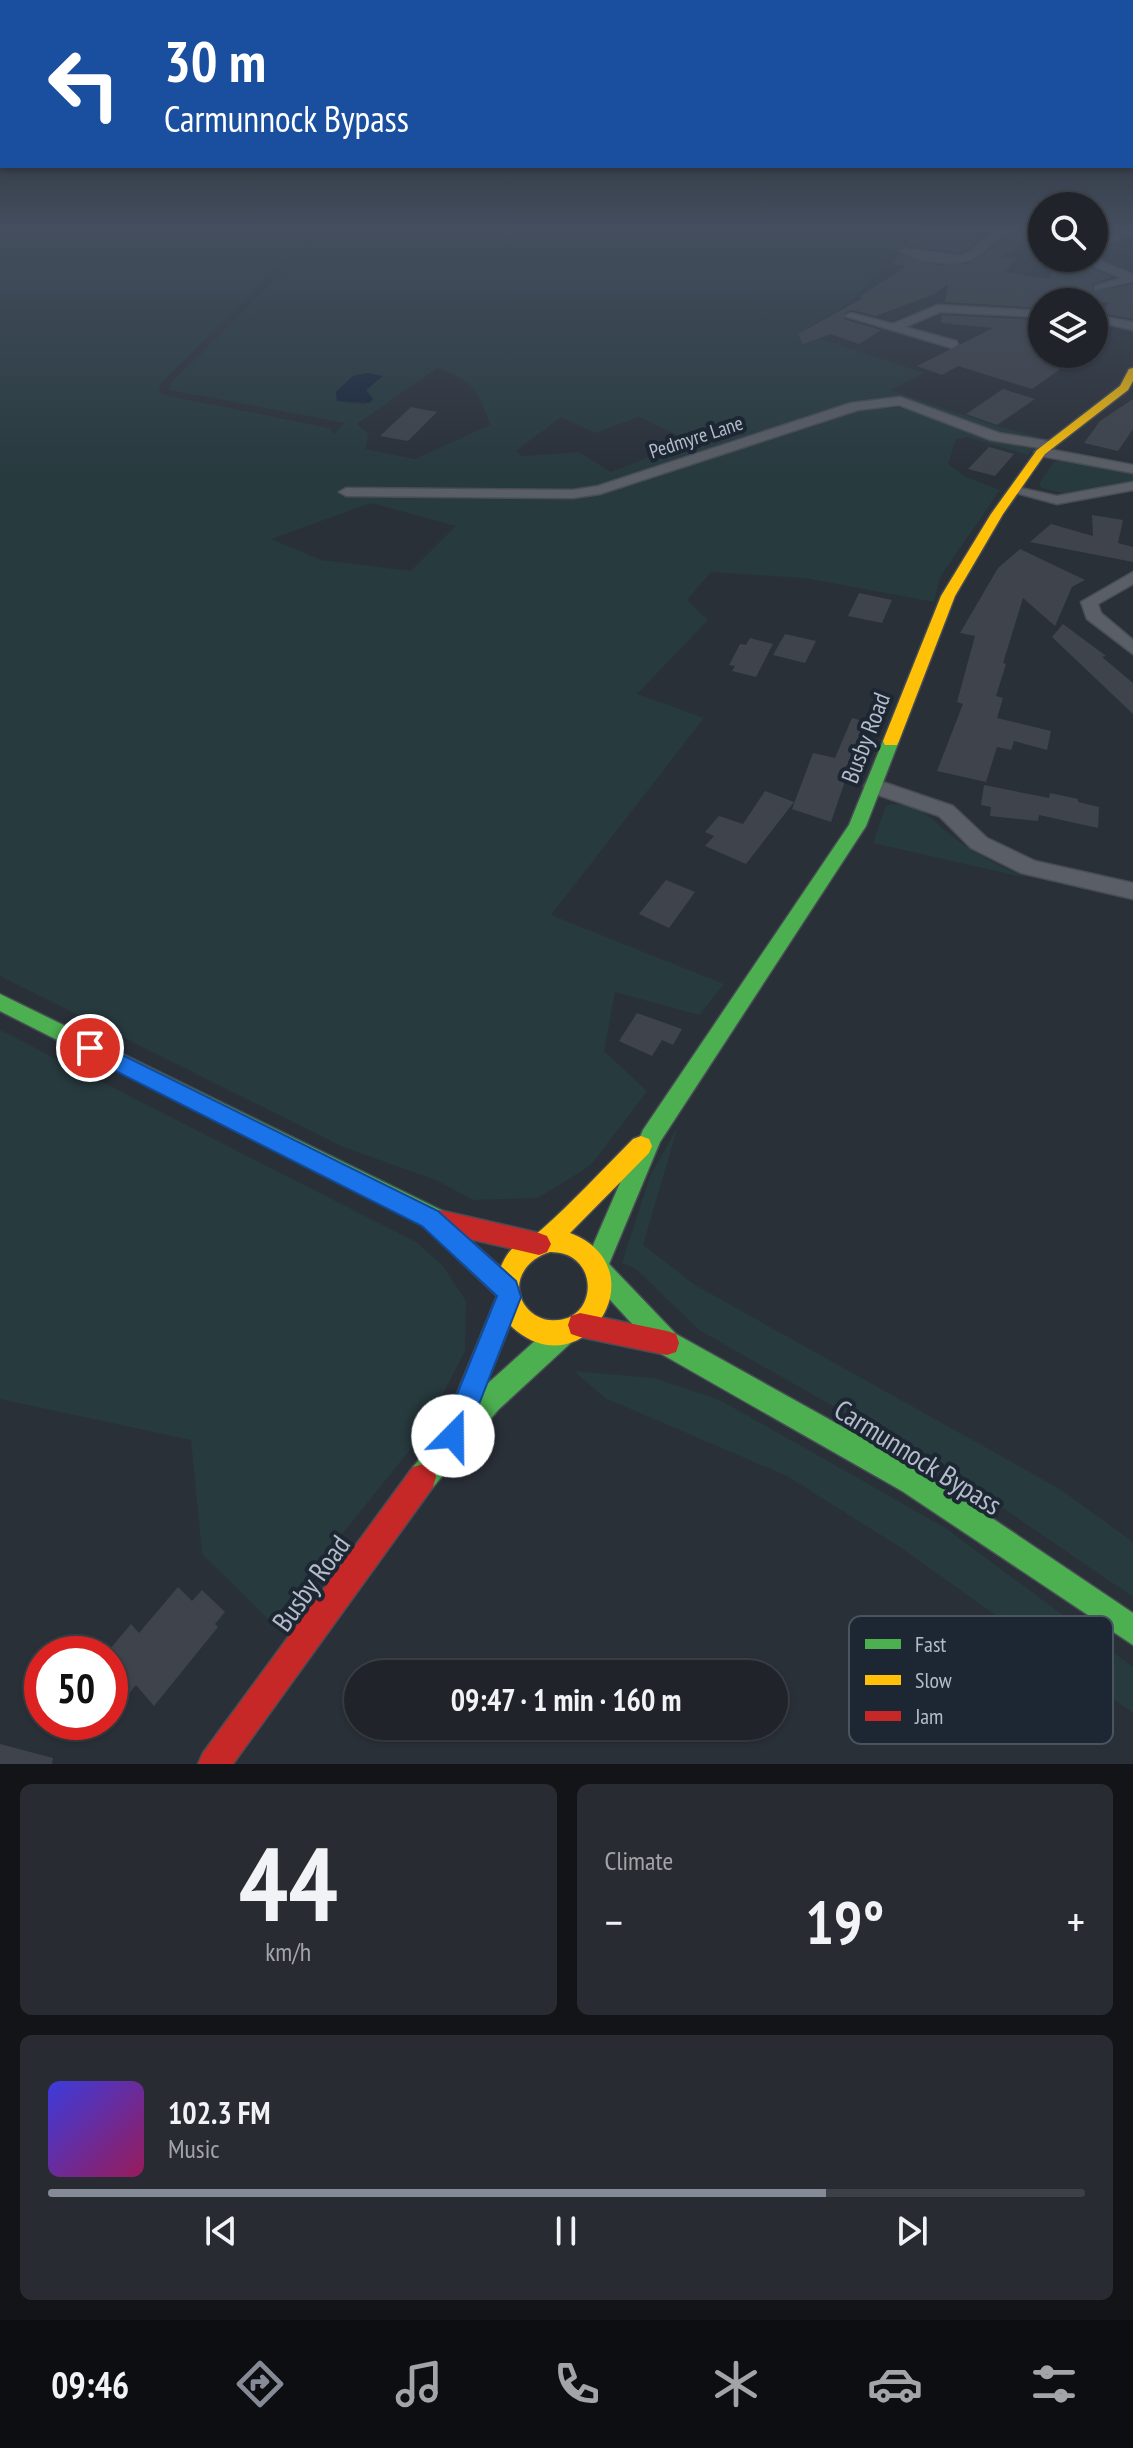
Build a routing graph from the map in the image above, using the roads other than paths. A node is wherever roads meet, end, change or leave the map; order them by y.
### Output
1 (926, 311) edge
2 (996, 311) edge
3 (1028, 313) edge
4 (851, 316) dead end
5 (1108, 321) edge
6 (1133, 326) edge
7 (896, 327) junction
8 (952, 344) dead end
9 (1133, 371) edge
10 (1045, 448) junction
11 (1133, 469) edge
12 (1132, 486) edge
13 (1016, 491) junction
14 (346, 492) dead end
15 (1133, 577) edge
16 (1133, 649) edge
17 (874, 786) junction
18 (1133, 891) edge
19 (0, 1002) edge
20 (651, 1137) junction
21 (430, 1219) junction
22 (542, 1244) junction
23 (597, 1269) junction
24 (508, 1293) junction
25 (572, 1328) junction
26 (667, 1343) junction
27 (453, 1436) junction
28 (1112, 1616) edge
29 (1113, 1617) edge
30 (1133, 1630) edge
31 (214, 1764) edge

1 - 7 street
2 - 3 street
4 - 7 street
5 - 6 street
7 - 8 street
9 - 10 main road, Busby Road
10 - 11 street, Pedmyre Lane
10 - 13 main road, Busby Road
10 - 14 street, Pedmyre Lane
12 - 13 street
13 - 17 main road, Busby Road
15 - 16 street
17 - 18 street
17 - 20 main road, Busby Road
19 - 21 main road
20 - 22 main road, Busby Road
20 - 23 main road, Busby Road
21 - 22 main road
21 - 24 main road
22 - 23 main road
22 - 24 main road
23 - 25 main road
23 - 26 main road, Carmunnock Bypass
24 - 25 main road
24 - 27 main road, Busby Road
25 - 26 main road, Carmunnock Bypass
25 - 27 main road, Busby Road
26 - 28 main road, Carmunnock Bypass
27 - 31 main road, Busby Road
29 - 30 main road, Carmunnock Bypass

